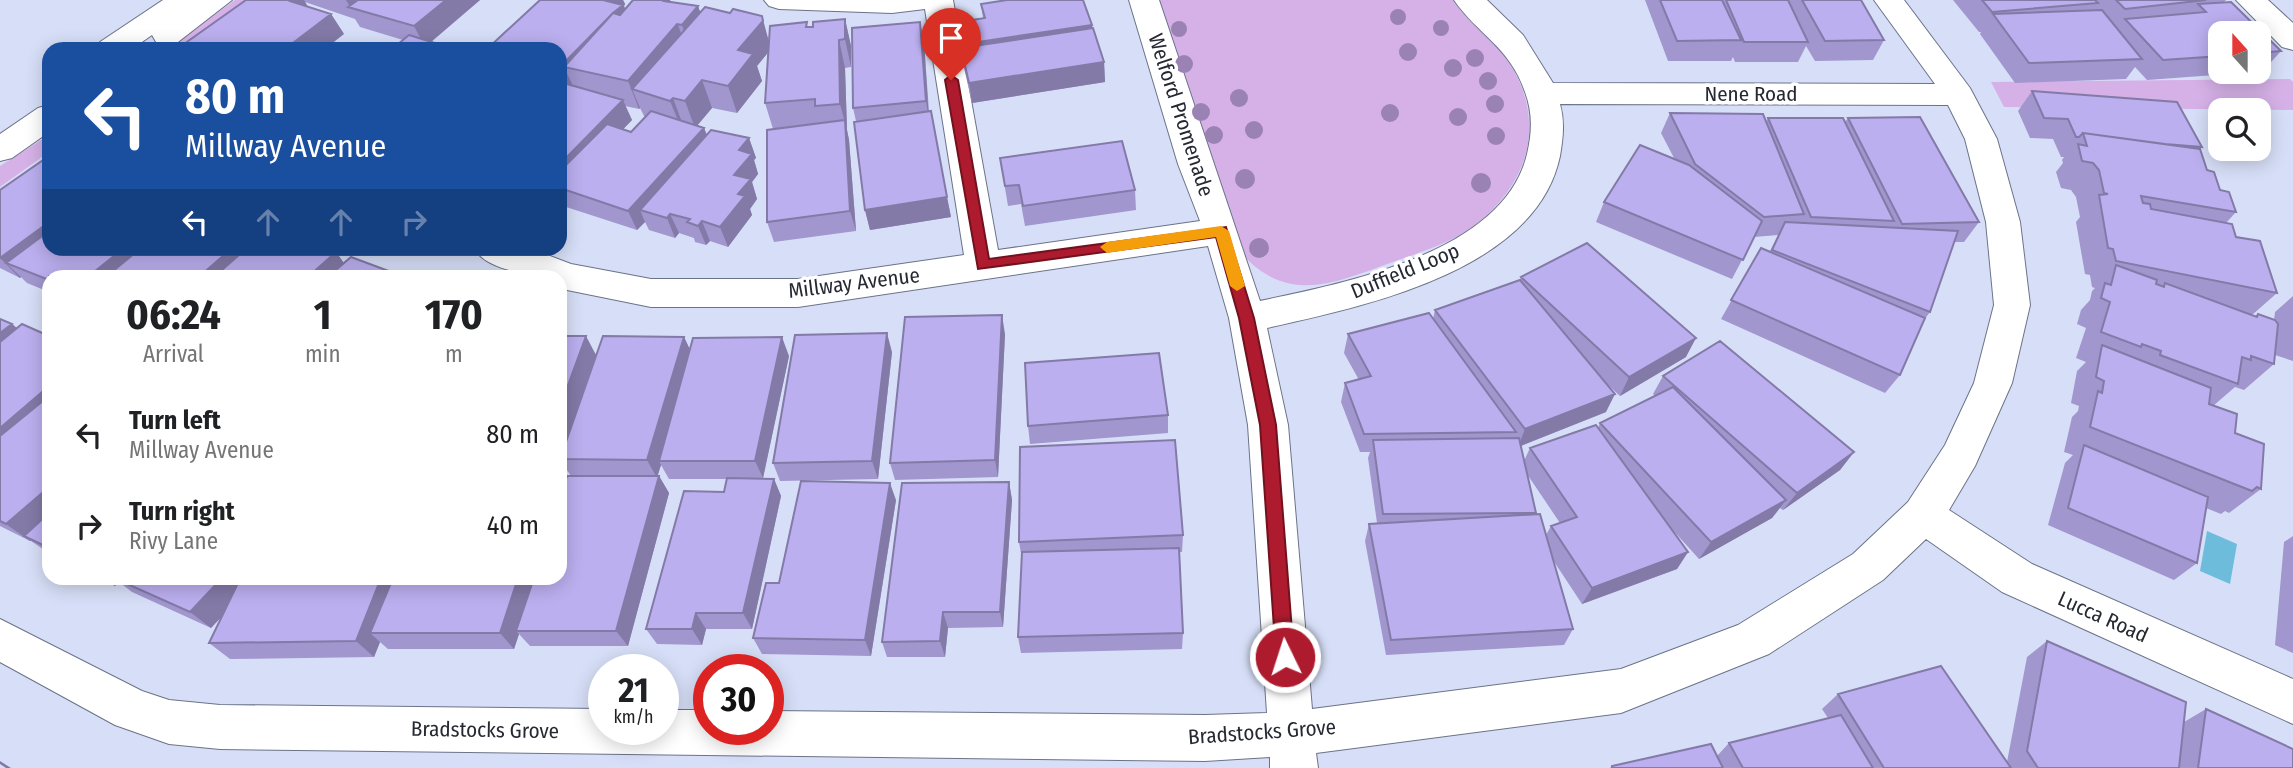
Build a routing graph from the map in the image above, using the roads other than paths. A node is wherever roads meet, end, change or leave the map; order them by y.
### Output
1 (183, 0) edge
2 (217, 0) edge
3 (779, 0) edge
4 (927, 0) edge
5 (938, 0) edge
6 (1144, 0) edge
7 (1469, 0) edge
8 (1889, 0) edge
9 (2251, 0) edge
10 (2293, 40) edge
11 (121, 42) edge
12 (156, 42) edge
13 (1543, 93) junction
14 (1959, 95) junction
15 (42, 96) edge
16 (42, 121) edge
17 (0, 124) edge
18 (0, 150) edge
19 (1221, 231) junction
20 (512, 256) edge
21 (983, 265) junction
22 (549, 270) edge
23 (567, 277) edge
24 (1247, 318) junction
25 (1923, 515) junction
26 (0, 639) edge
27 (2293, 702) edge
28 (1292, 751) edge

1 - 11 street
2 - 12 street
3 - 4 street
5 - 21 street
6 - 19 street, Welford Promenade
7 - 13 street, Duffield Loop
8 - 14 street, Bradstocks Grove
9 - 10 street
13 - 14 street, Nene Road
13 - 24 street, Duffield Loop
14 - 25 street, Bradstocks Grove
15 - 17 street
16 - 18 street
19 - 21 street, Millway Avenue
19 - 24 street, Welford Promenade
20 - 22 street, Millway Avenue
21 - 23 street, Millway Avenue
24 - 28 street, Welford Promenade
25 - 27 street, Lucca Road
25 - 28 street, Bradstocks Grove
26 - 28 street, Bradstocks Grove

